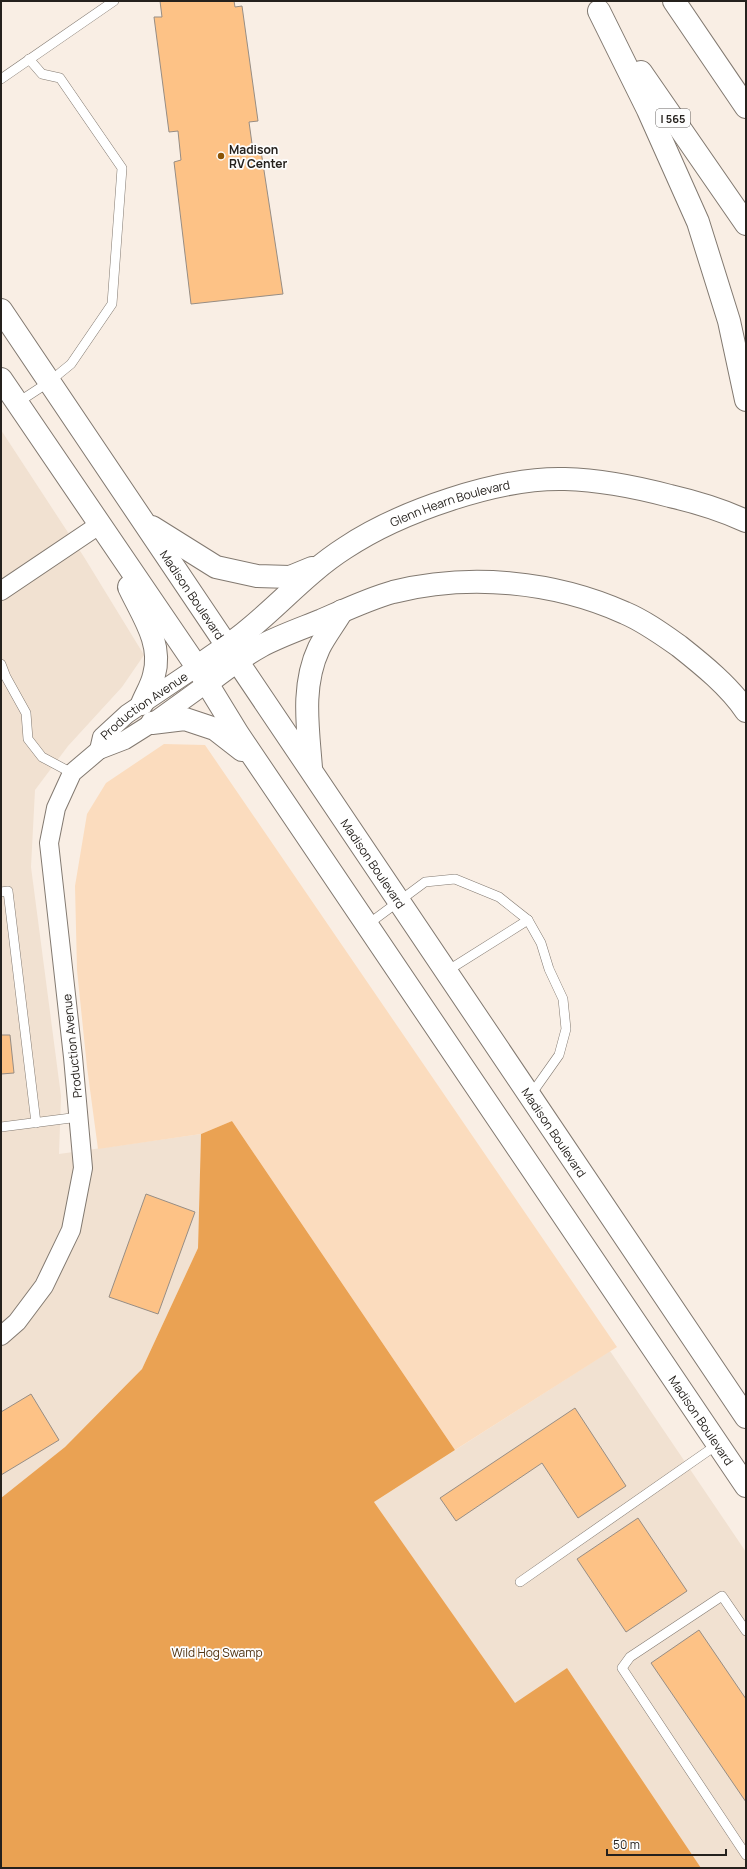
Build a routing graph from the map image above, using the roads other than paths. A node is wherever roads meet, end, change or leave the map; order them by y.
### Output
1 (114, 1) edge
2 (674, 1) edge
3 (596, 6) edge
4 (29, 59) junction
5 (1, 79) edge
6 (746, 107) edge
7 (746, 224) edge
8 (1, 310) edge
9 (1, 379) edge
10 (50, 382) junction
11 (746, 400) edge
12 (17, 403) junction
13 (746, 521) edge
14 (144, 522) junction
15 (99, 525) junction
16 (320, 565) junction
17 (2, 588) edge
18 (342, 612) junction
19 (232, 652) junction
20 (1, 664) edge
21 (202, 675) junction
22 (142, 704) junction
23 (746, 711) edge
24 (152, 723) junction
25 (99, 750) junction
26 (256, 761) junction
27 (312, 771) junction
28 (72, 773) junction
29 (1, 892) edge
30 (398, 900) junction
31 (528, 920) junction
32 (367, 925) junction
33 (447, 971) junction
34 (530, 1096) junction
35 (79, 1117) junction
36 (36, 1123) junction
37 (1, 1127) edge
38 (1, 1336) edge
39 (746, 1417) edge
40 (718, 1444) junction
41 (746, 1486) edge
42 (520, 1582) dead end
43 (746, 1631) edge
44 (746, 1855) edge

1 - 4 lane
2 - 6 main road
3 - 7 main road, I 565
3 - 11 main road
4 - 5 lane
4 - 10 lane
8 - 10 main road, Madison Boulevard
9 - 12 main road, Madison Boulevard
10 - 12 lane
10 - 14 main road, Madison Boulevard
12 - 15 main road, Madison Boulevard
13 - 16 main road, Glenn Hearn Boulevard
14 - 16 main road
14 - 19 main road, Madison Boulevard
15 - 17 street
15 - 21 main road, Madison Boulevard
15 - 22 main road
16 - 19 main road, Glenn Hearn Boulevard
18 - 19 main road, Glenn Hearn Boulevard
18 - 23 main road, Glenn Hearn Boulevard
18 - 27 main road
19 - 21 main road, Glenn Hearn Boulevard
19 - 27 main road, Madison Boulevard
20 - 28 lane
21 - 22 street, Production Avenue
21 - 24 street, Production Avenue
21 - 26 main road, Madison Boulevard
22 - 25 street, Production Avenue
24 - 25 street, Production Avenue
24 - 26 main road
25 - 28 street, Production Avenue
26 - 32 main road, Madison Boulevard
27 - 30 main road, Madison Boulevard
28 - 35 street, Production Avenue
29 - 36 lane
30 - 31 lane
30 - 32 lane
30 - 33 main road, Madison Boulevard
31 - 33 lane
31 - 34 lane
32 - 40 main road, Madison Boulevard
33 - 34 main road, Madison Boulevard
34 - 39 main road, Madison Boulevard
35 - 36 lane
35 - 38 street, Production Avenue
36 - 37 lane
40 - 41 main road, Madison Boulevard
40 - 42 lane
43 - 44 lane

